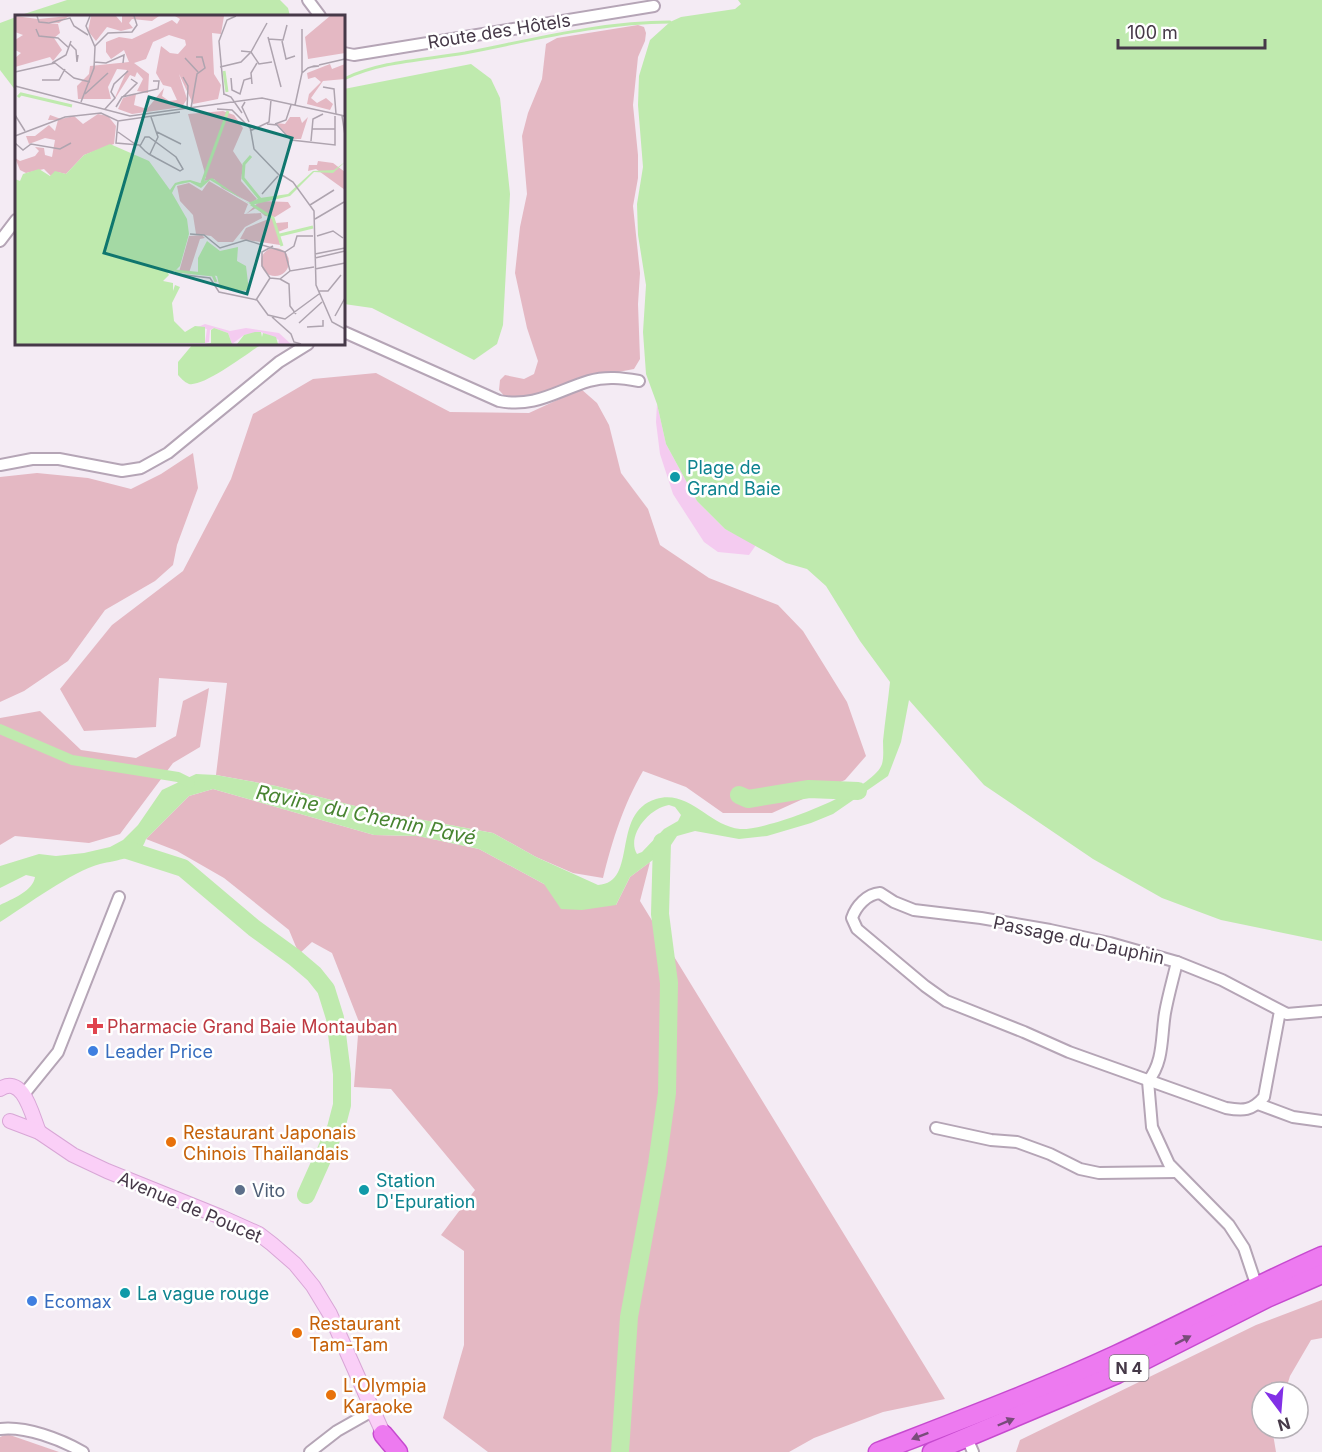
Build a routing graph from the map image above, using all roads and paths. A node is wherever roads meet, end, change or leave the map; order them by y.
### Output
1 (308, 0) edge
2 (654, 6) dead end
3 (319, 15) edge
4 (345, 53) edge
5 (15, 221) edge
6 (0, 241) edge
7 (345, 332) edge
8 (306, 345) edge
9 (639, 381) dead end
10 (0, 465) edge
11 (118, 897) dead end
12 (1177, 962) junction
13 (1280, 1011) junction
14 (1322, 1012) edge
15 (1148, 1081) junction
16 (16, 1093) edge
17 (1258, 1104) junction
18 (5, 1120) edge
19 (1322, 1121) edge
20 (936, 1128) dead end
21 (39, 1132) junction
22 (1176, 1172) junction
23 (1322, 1248) edge
24 (1322, 1256) edge
25 (1322, 1274) edge
26 (1254, 1278) junction
27 (374, 1410) junction
28 (962, 1420) junction
29 (0, 1429) edge
30 (383, 1434) junction
31 (970, 1445) edge
32 (82, 1452) edge
33 (310, 1452) edge
34 (391, 1452) edge
35 (398, 1452) edge
36 (878, 1452) edge
37 (932, 1452) edge

1 - 3 street
2 - 4 street, Route des Hôtels
5 - 6 street
7 - 9 street
8 - 10 street
11 - 16 street
12 - 13 street, Passage du Dauphin
12 - 15 street
12 - 15 street, Passage du Dauphin
13 - 14 street, Passage du Dauphin
13 - 17 street
15 - 17 street
15 - 22 street
16 - 18 main road
16 - 21 main road
17 - 19 street
18 - 21 main road, Avenue de Poucet
20 - 22 street
21 - 27 main road, Avenue de Poucet
22 - 26 street
23 - 26 street
24 - 28 highway, N 4
31 -> 25 highway, N 4
26 - 28 street
27 - 30 main road, Avenue de Poucet
27 - 33 street
28 -> 36 highway, N 4
29 - 32 street
30 - 34 main road, Avenue de Poucet
30 - 35 highway
31 - 37 highway, N 4

